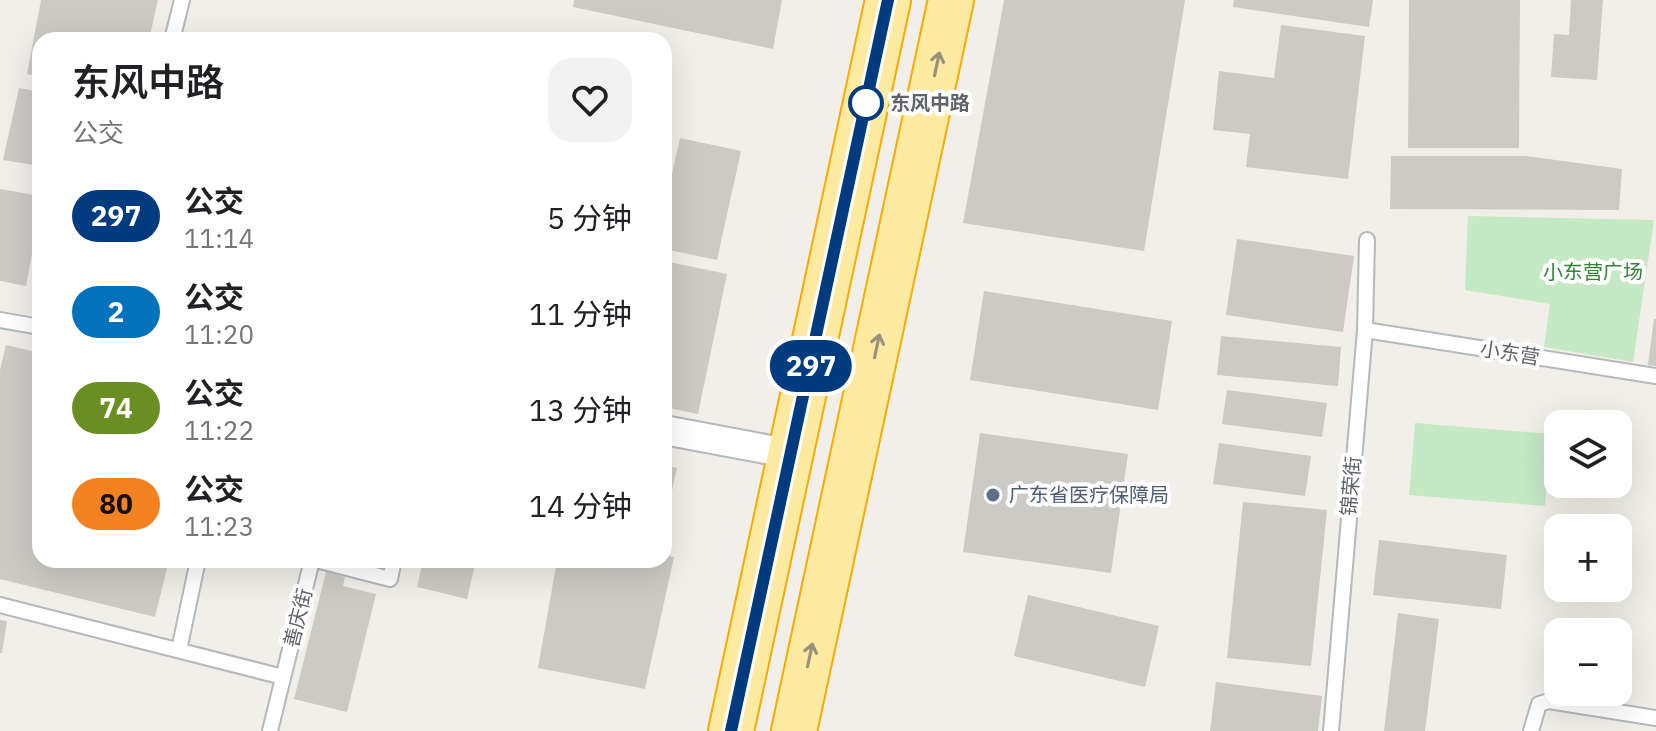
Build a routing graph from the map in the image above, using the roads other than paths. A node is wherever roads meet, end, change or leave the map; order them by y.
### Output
1 (182, 0) edge
2 (888, 0) edge
3 (951, 0) edge
4 (174, 32) edge
5 (1367, 240) dead end
6 (0, 320) edge
7 (32, 326) edge
8 (1365, 330) junction
9 (1656, 376) edge
10 (672, 432) edge
11 (792, 454) junction
12 (196, 568) edge
13 (312, 568) edge
14 (346, 568) edge
15 (392, 568) edge
16 (0, 605) edge
17 (179, 650) junction
18 (283, 677) junction
19 (1656, 718) edge
20 (270, 731) edge
21 (731, 731) edge
22 (794, 731) edge
23 (1331, 731) edge
24 (1531, 731) edge

1 - 4 lane
2 - 11 highway
22 -> 3 highway
5 - 8 lane, 锦荣街
6 - 7 lane
8 - 9 lane, 小东营
8 - 23 lane, 锦荣街
10 - 11 street
11 - 21 highway
12 - 17 lane
13 - 18 lane, 善庆街
14 - 15 lane
16 - 17 lane
17 - 18 lane
18 - 20 lane, 善庆街
19 - 24 lane

